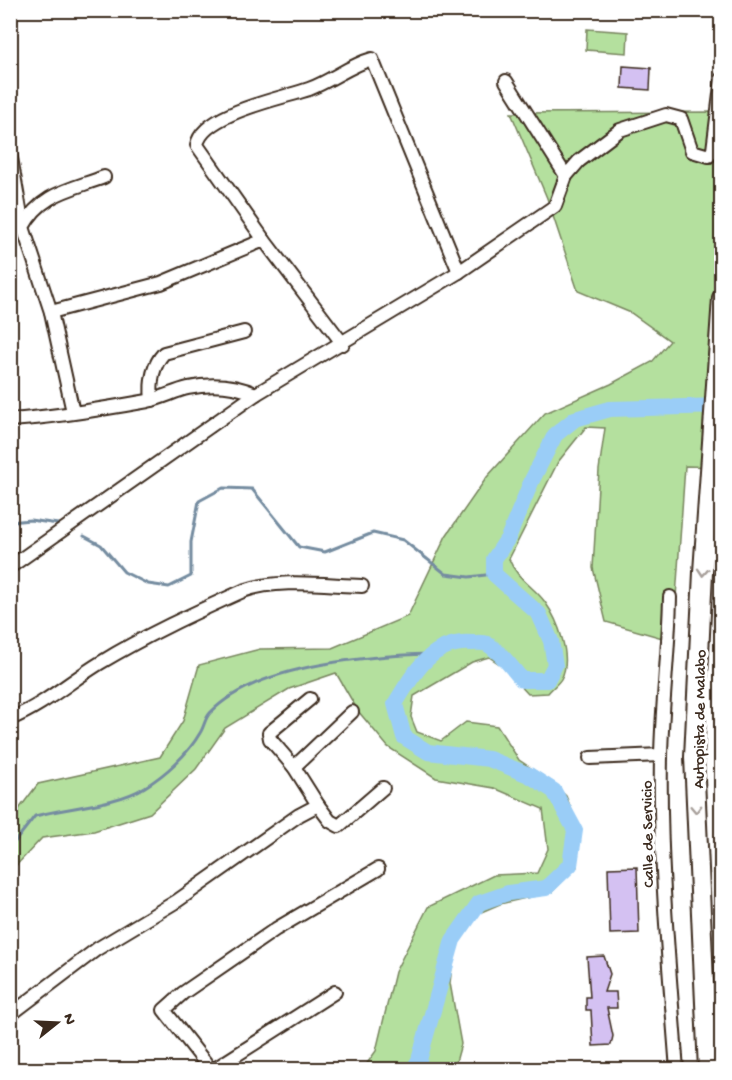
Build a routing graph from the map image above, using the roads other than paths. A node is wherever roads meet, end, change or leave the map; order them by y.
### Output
1 (722, 78) edge
2 (506, 81) dead end
3 (10, 152) edge
4 (566, 176) junction
5 (104, 177) dead end
6 (23, 227) junction
7 (264, 240) junction
8 (459, 272) junction
9 (722, 297) edge
10 (51, 312) junction
11 (244, 332) dead end
12 (343, 344) junction
13 (256, 394) junction
14 (152, 400) junction
15 (73, 412) junction
16 (10, 420) edge
17 (10, 567) edge
18 (362, 586) dead end
19 (670, 597) dead end
20 (310, 699) dead end
21 (352, 712) dead end
22 (10, 719) edge
23 (661, 755) junction
24 (590, 758) dead end
25 (294, 767) junction
26 (382, 788) dead end
27 (318, 806) junction
28 (378, 869) dead end
29 (335, 992) dead end
30 (10, 1015) edge
31 (212, 1070) edge
32 (677, 1070) edge
33 (708, 1070) edge

1 - 4 street
2 - 4 street
3 - 6 street
4 - 8 street
5 - 6 street
6 - 10 street
7 - 8 street
7 - 10 street
7 - 12 street
8 - 12 street
9 -> 33 highway, Autopista de Malabo
10 - 15 street
11 - 14 street
12 - 13 street
13 - 14 street
13 - 17 street
14 - 15 street
15 - 16 street
18 - 22 street
19 - 23 street, Calle de Servicio
20 - 25 street
21 - 25 street
23 - 24 street
23 - 32 street, Calle de Servicio
25 - 27 street
26 - 27 street
27 - 30 street
28 - 31 street
29 - 31 street

